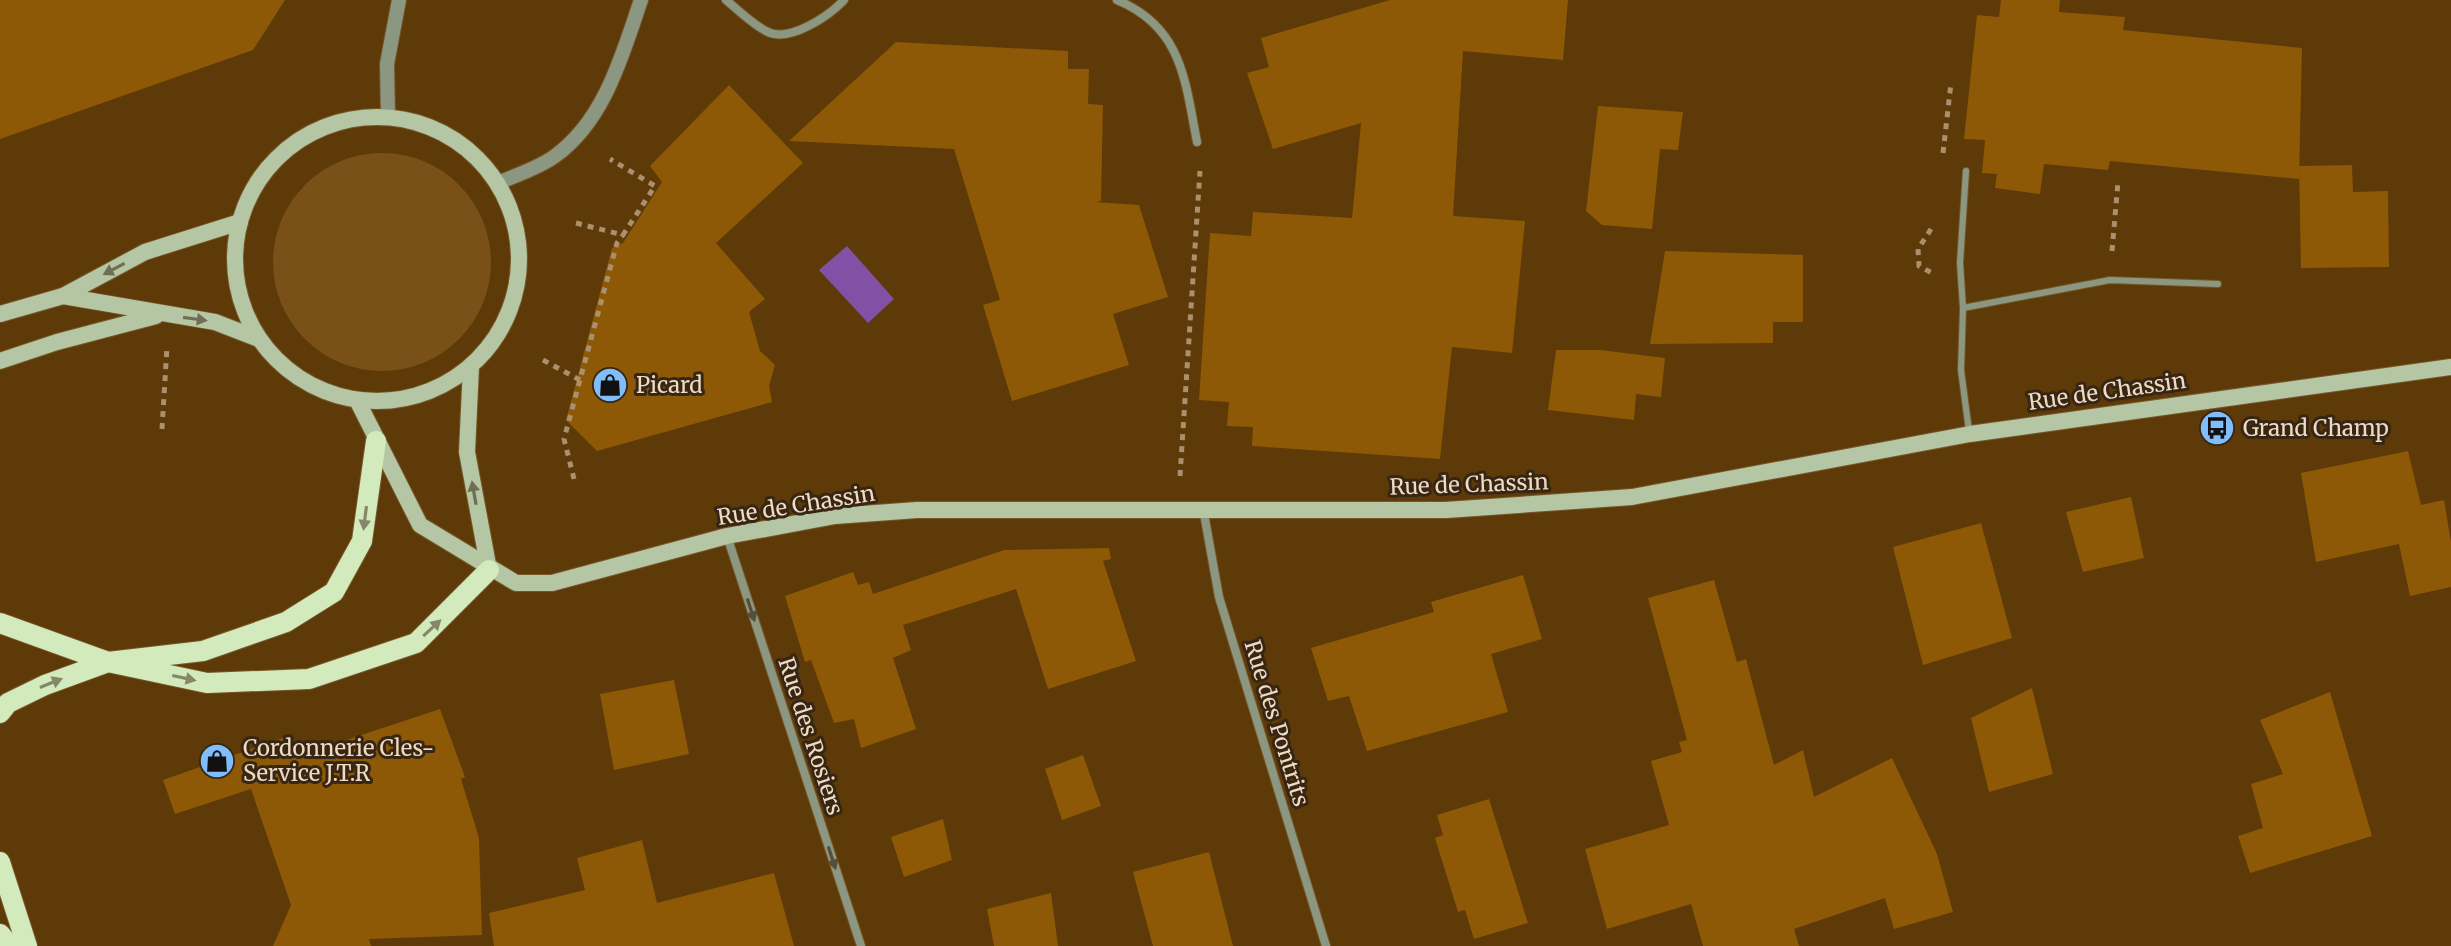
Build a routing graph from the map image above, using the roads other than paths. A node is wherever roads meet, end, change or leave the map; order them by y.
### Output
1 (399, 0) edge
2 (641, 0) edge
3 (726, 0) edge
4 (844, 0) edge
5 (1117, 0) edge
6 (388, 116) junction
7 (1197, 142) road end
8 (1966, 171) dead end
9 (498, 183) junction
10 (240, 222) junction
11 (2218, 284) dead end
12 (63, 296) junction
13 (1963, 308) junction
14 (0, 314) edge
15 (163, 315) junction
16 (259, 339) junction
17 (0, 361) edge
18 (471, 367) junction
19 (2451, 367) edge
20 (357, 400) junction
21 (1970, 434) junction
22 (376, 441) junction
23 (1203, 508) junction
24 (727, 536) junction
25 (489, 570) junction
26 (0, 623) edge
27 (108, 662) junction
28 (0, 713) edge
29 (0, 862) edge
30 (0, 899) edge
31 (0, 934) edge
32 (10, 946) edge
33 (24, 946) edge
34 (861, 946) edge
35 (1326, 946) edge

1 - 6 street
2 - 9 street
3 - 4 street
5 - 7 street
6 - 9 main road
6 - 10 main road
8 - 13 lane
9 - 18 main road
10 -> 12 main road
10 - 16 main road
11 - 13 lane
12 - 14 main road
12 - 15 main road
13 - 21 lane
15 -> 16 main road
15 - 17 main road
16 - 20 main road
18 - 20 main road
25 -> 18 main road
19 - 21 main road, Rue de Chassin
20 - 22 main road, Rue de Chassin
21 - 23 main road, Rue de Chassin
22 - 25 main road, Rue de Chassin
22 -> 27 main road
23 - 24 main road, Rue de Chassin
23 - 35 street, Rue des Pontrits
24 - 25 main road, Rue de Chassin
24 -> 34 street, Rue des Rosiers
27 -> 25 main road
26 - 27 main road
28 -> 27 main road
29 - 33 main road
30 - 33 main road
31 - 32 main road

